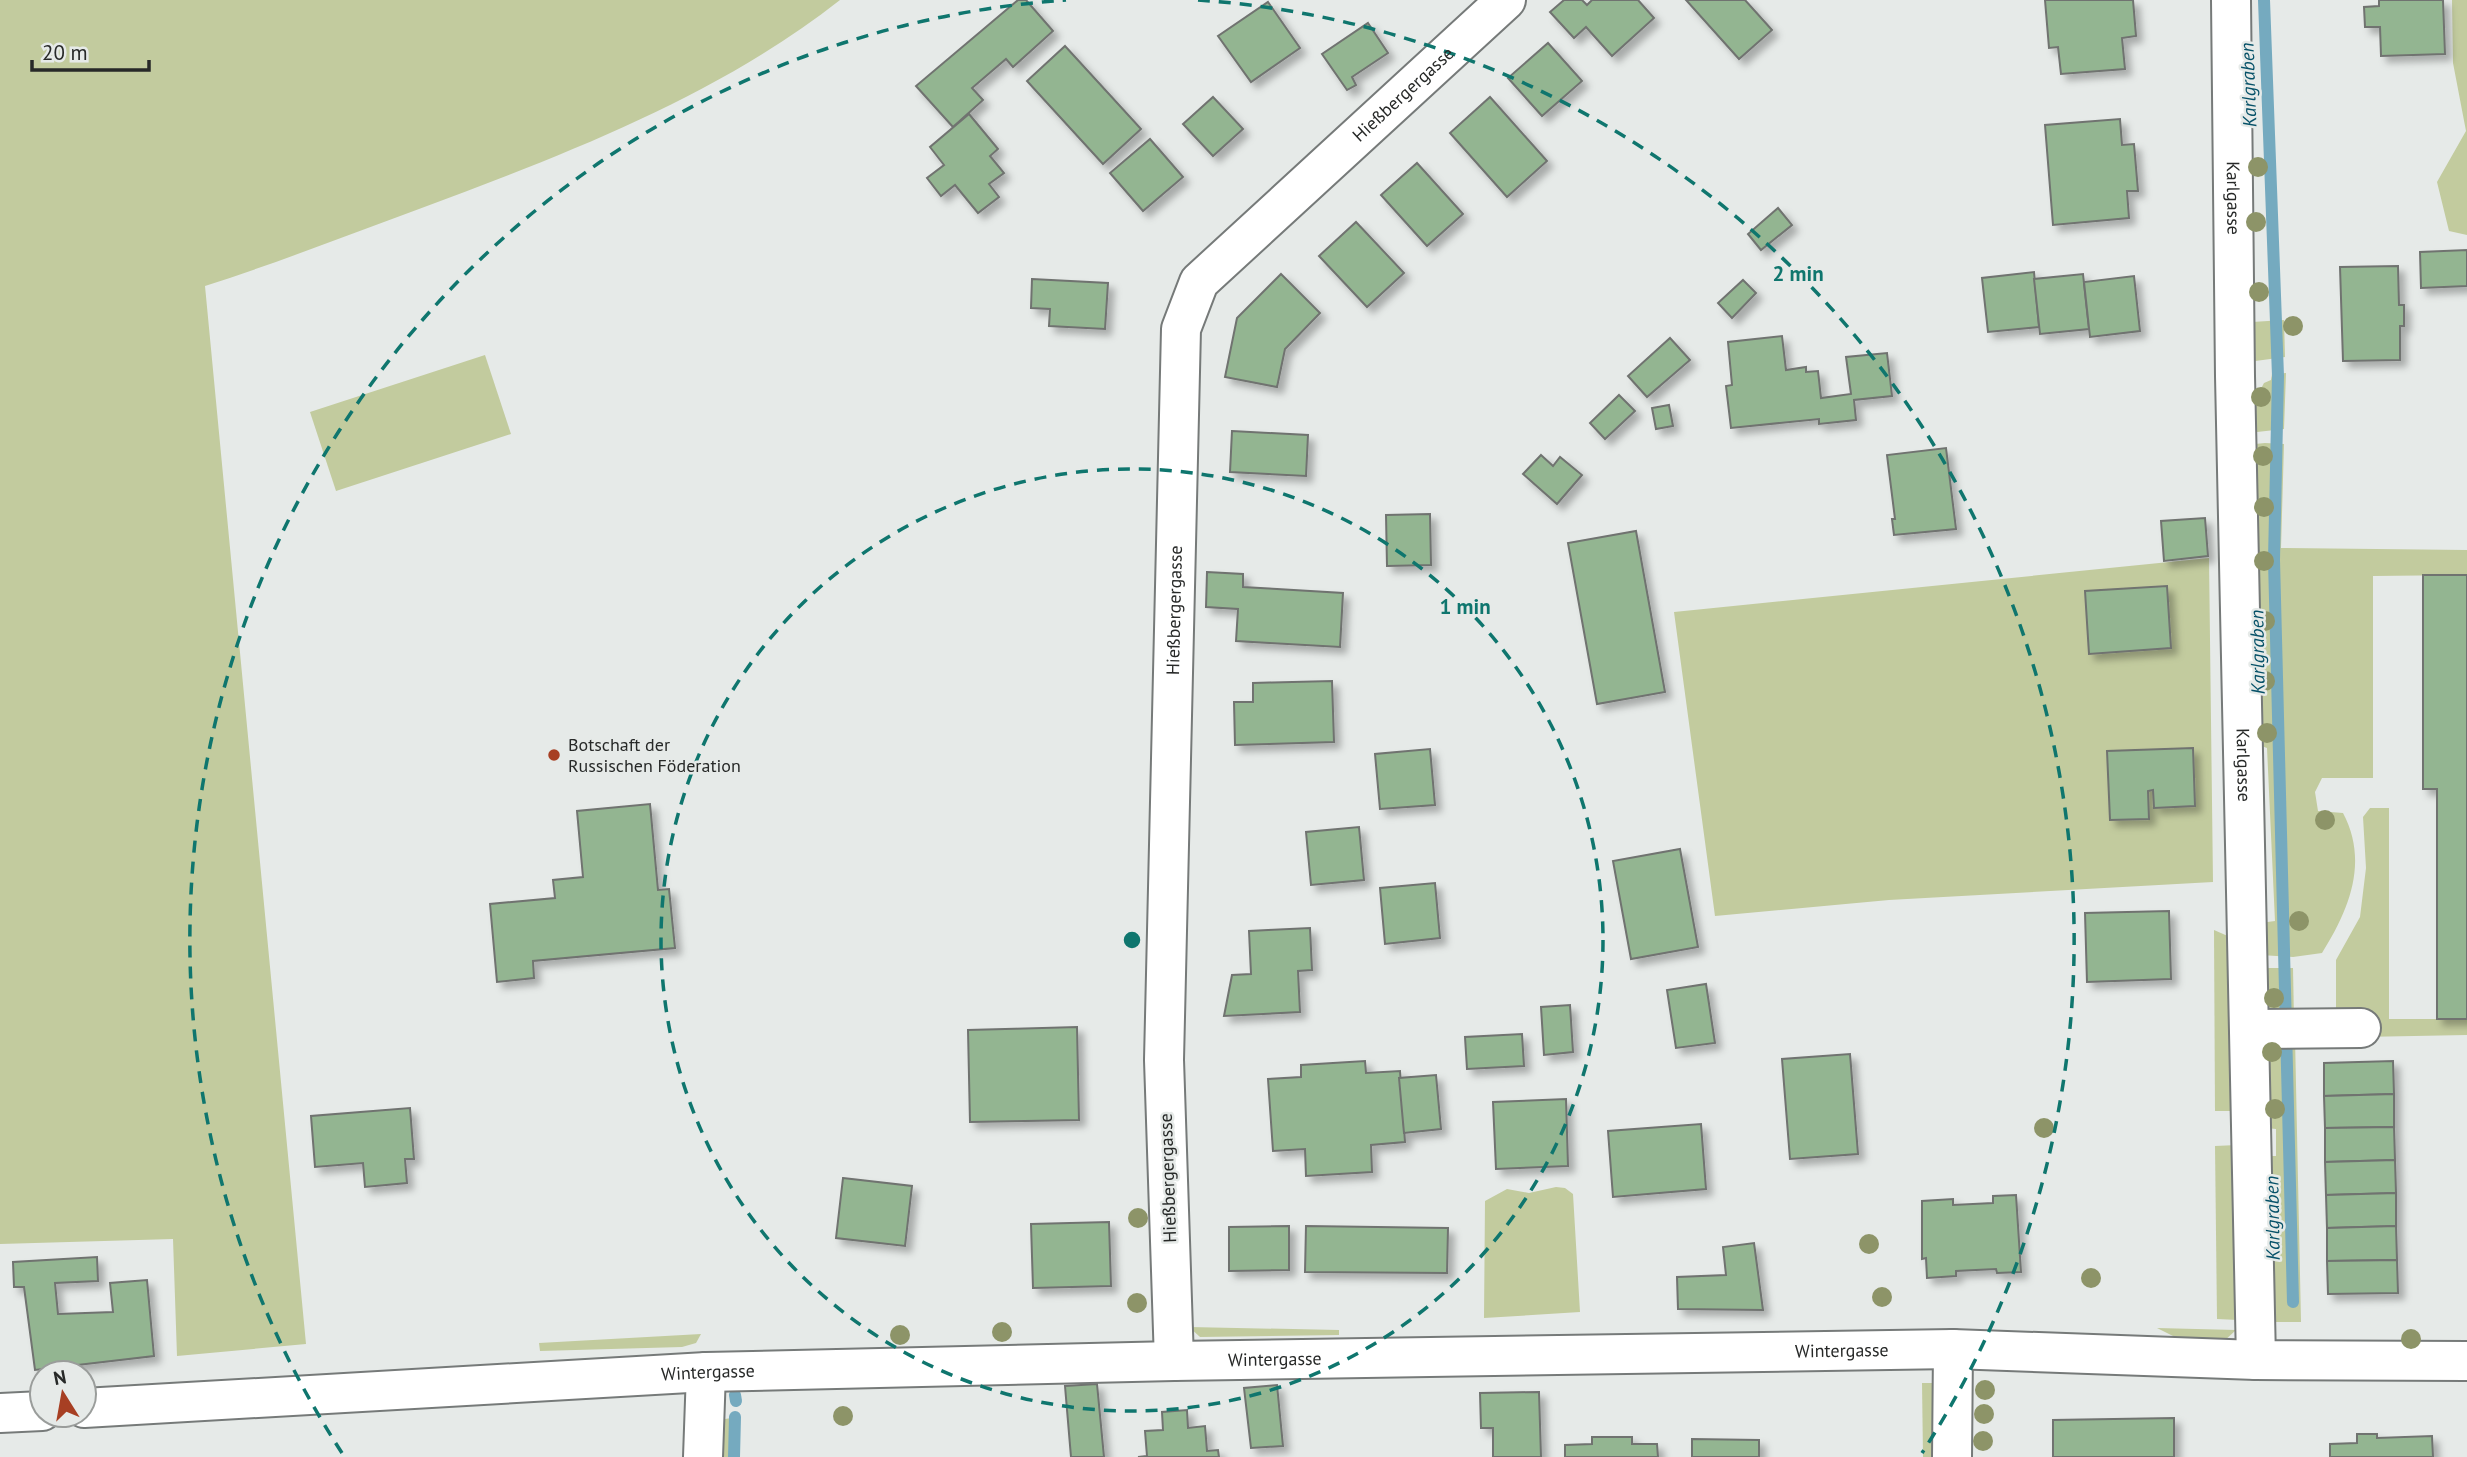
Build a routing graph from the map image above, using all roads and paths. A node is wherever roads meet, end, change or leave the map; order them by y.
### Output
1 (1506, 0) edge
2 (2231, 0) edge
3 (2274, 1028) junction
4 (2361, 1028) dead end
5 (1953, 1349) junction
6 (2256, 1360) junction
7 (1174, 1361) junction
8 (2467, 1361) edge
9 (706, 1372) junction
10 (98, 1407) edge
11 (28, 1412) edge
12 (0, 1413) edge
13 (703, 1457) edge
14 (1952, 1457) edge

1 - 7 street, Hießbergergasse
2 - 3 street, Karlgasse
3 - 4 street
3 - 6 street, Karlgasse
5 - 6 street, Wintergasse
5 - 7 street, Wintergasse
5 - 14 street
6 - 8 street, Wintergasse
7 - 9 street, Wintergasse
9 - 10 street, Wintergasse
9 - 13 street
11 - 12 street

